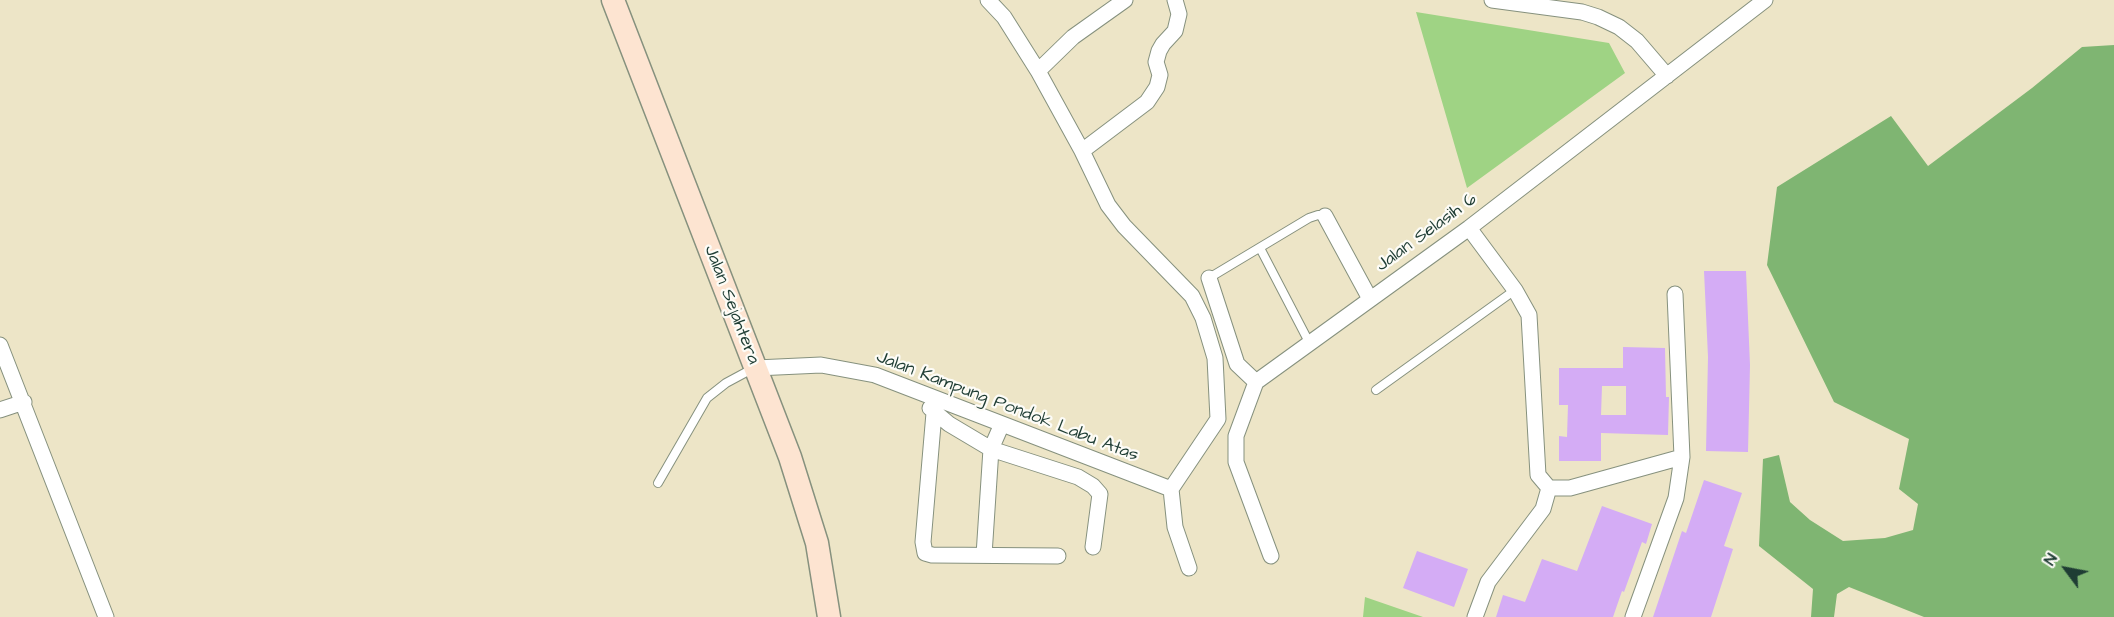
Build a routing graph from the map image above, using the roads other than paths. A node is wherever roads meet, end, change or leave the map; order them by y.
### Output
1 (613, 0) edge
2 (988, 0) edge
3 (1125, 0) edge
4 (1174, 0) edge
5 (1492, 0) edge
6 (1765, 0) edge
7 (1038, 71) junction
8 (1667, 76) junction
9 (1082, 151) junction
10 (1325, 216) joint
11 (1469, 228) junction
12 (1260, 248) junction
13 (1209, 278) joint
14 (1515, 290) junction
15 (1675, 294) dead end
16 (1370, 298) junction
17 (1310, 344) junction
18 (0, 345) edge
19 (756, 368) junction
20 (1256, 382) junction
21 (912, 388) junction
22 (1376, 390) dead end
23 (24, 402) junction
24 (0, 410) edge
25 (934, 413) junction
26 (1242, 417) junction
27 (1218, 419) junction
28 (1002, 424) junction
29 (991, 449) junction
30 (1682, 457) junction
31 (658, 483) dead end
32 (1550, 488) junction
33 (1171, 489) junction
34 (1093, 547) dead end
35 (984, 555) junction
36 (1059, 556) dead end
37 (1271, 556) dead end
38 (1189, 568) dead end
39 (106, 617) edge
40 (829, 617) edge
41 (1475, 617) edge
42 (1633, 617) edge

1 - 19 main road, Jalan Sejahtera
2 - 7 street
3 - 7 street
4 - 9 street
5 - 8 street
6 - 8 street, Jalan Selasih 6
7 - 9 street
8 - 11 street, Jalan Selasih 6
9 - 27 street
10 - 12 lane
10 - 16 street
11 - 14 street
11 - 16 street, Jalan Selasih 6
12 - 13 lane
12 - 17 lane
13 - 20 street
14 - 22 lane
14 - 32 street
15 - 30 street
16 - 17 street, Jalan Selasih 6
17 - 20 street, Jalan Selasih 6
18 - 23 street
19 - 21 street, Jalan Kampung Pondok Labu Atas
19 - 31 lane
19 - 40 main road, Jalan Sejahtera
20 - 26 street
21 - 25 street
21 - 28 street, Jalan Kampung Pondok Labu Atas
23 - 24 street
23 - 39 street
25 - 29 street
25 - 35 street
26 - 27 street
26 - 37 street
27 - 33 street
28 - 29 street
28 - 33 street, Jalan Kampung Pondok Labu Atas
29 - 34 street
29 - 35 street
30 - 32 street
30 - 42 street
32 - 41 street
33 - 38 street
35 - 36 street

